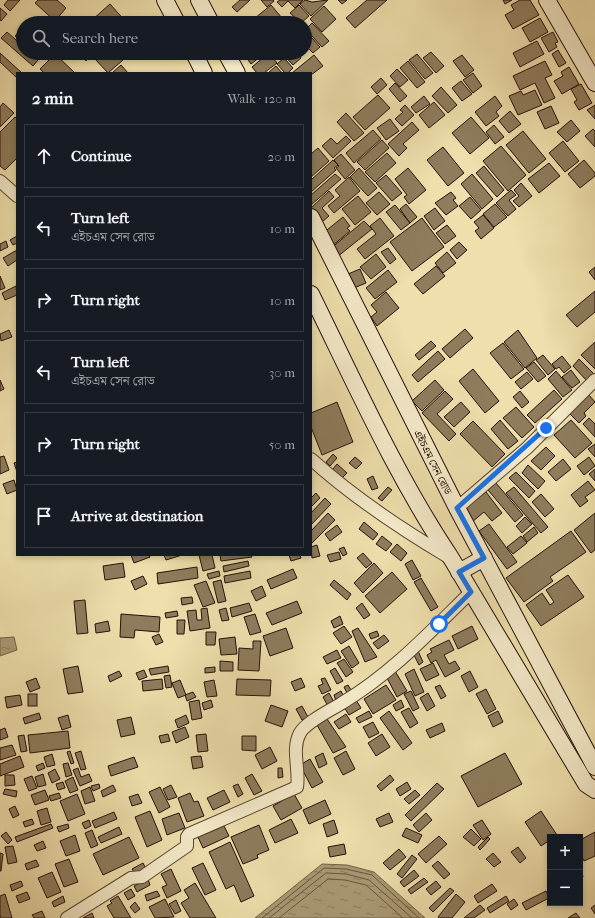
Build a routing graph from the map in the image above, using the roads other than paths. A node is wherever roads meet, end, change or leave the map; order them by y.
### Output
1 (165, 0) edge
2 (199, 0) edge
3 (547, 0) edge
4 (173, 16) edge
5 (207, 16) edge
6 (198, 60) edge
7 (230, 60) edge
8 (204, 72) edge
9 (236, 72) edge
10 (595, 83) edge
11 (0, 180) edge
12 (16, 195) edge
13 (312, 219) edge
14 (312, 296) edge
15 (595, 380) edge
16 (312, 460) edge
17 (457, 508) junction
18 (484, 558) junction
19 (455, 565) junction
20 (471, 592) junction
21 (595, 768) edge
22 (595, 790) edge
23 (67, 918) edge

1 - 4 main road
2 - 5 main road
3 - 10 main road
6 - 8 main road
7 - 9 main road
11 - 12 street
13 - 17 main road, এইচএম সেন রোড
14 - 19 main road
15 - 17 street
16 - 19 street
17 - 18 main road, এইচএম সেন রোড
18 - 19 main road
18 - 21 main road, এইচএম সেন রোড
19 - 20 main road
20 - 22 main road
20 - 23 street

